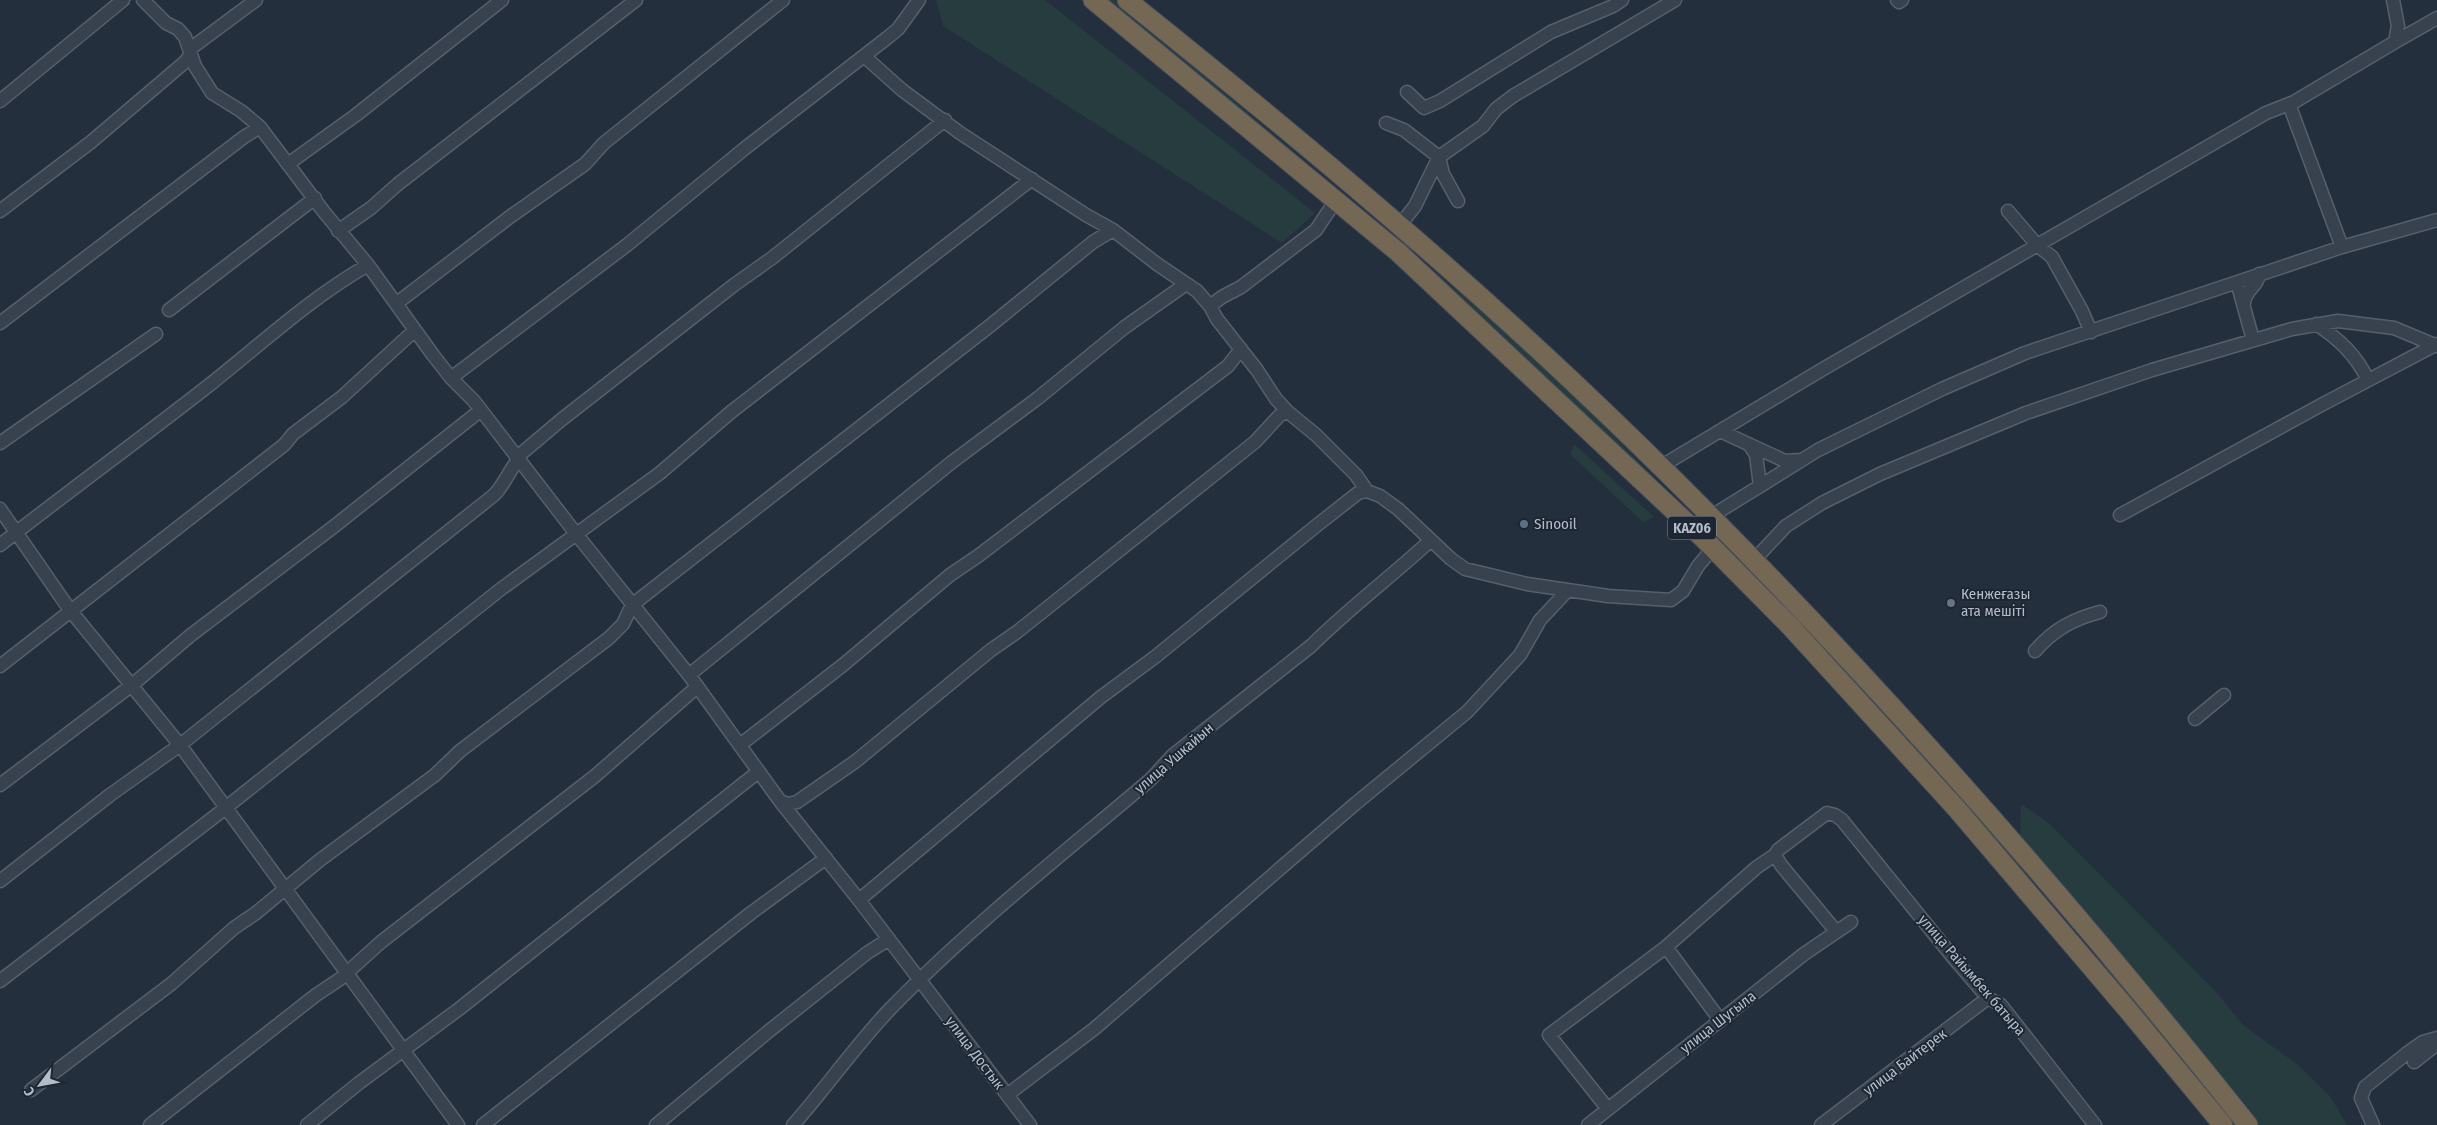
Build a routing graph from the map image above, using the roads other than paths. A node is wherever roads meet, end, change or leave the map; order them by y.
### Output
1 (123, 0) edge
2 (143, 0) edge
3 (256, 0) edge
4 (502, 0) edge
5 (636, 0) edge
6 (783, 0) edge
7 (919, 0) edge
8 (1093, 0) edge
9 (1127, 0) edge
10 (1622, 0) edge
11 (1675, 0) edge
12 (1897, 0) edge
13 (1902, 0) edge
14 (2394, 6) edge
15 (2437, 18) edge
16 (2417, 30) junction
17 (2395, 42) junction
18 (191, 51) junction
19 (864, 56) junction
20 (1407, 92) dead end
21 (0, 101) edge
22 (2289, 104) junction
23 (946, 120) junction
24 (1386, 123) dead end
25 (260, 127) junction
26 (1438, 157) junction
27 (288, 164) junction
28 (1032, 179) junction
29 (315, 198) junction
30 (1336, 200) junction
31 (1458, 201) dead end
32 (0, 211) edge
33 (2008, 211) dead end
34 (2437, 220) edge
35 (1400, 225) junction
36 (1113, 230) junction
37 (338, 231) junction
38 (2037, 245) junction
39 (2342, 247) junction
40 (368, 265) junction
41 (2259, 274) junction
42 (2237, 282) junction
43 (1186, 284) junction
44 (396, 303) junction
45 (2244, 304) junction
46 (1210, 306) junction
47 (170, 310) dead end
48 (0, 323) edge
49 (2316, 324) junction
50 (415, 330) junction
51 (2091, 332) junction
52 (156, 334) dead end
53 (2253, 340) junction
54 (2437, 345) edge
55 (1241, 350) junction
56 (451, 378) junction
57 (2368, 380) junction
58 (481, 410) junction
59 (1288, 412) junction
60 (1720, 431) junction
61 (0, 443) edge
62 (1749, 444) junction
63 (517, 459) junction
64 (1801, 460) junction
65 (1660, 468) junction
66 (1760, 486) junction
67 (1367, 491) junction
68 (0, 509) edge
69 (2120, 515) dead end
70 (1713, 521) junction
71 (16, 533) junction
72 (577, 535) junction
73 (1431, 540) junction
74 (1708, 543) junction
75 (0, 545) edge
76 (1754, 560) junction
77 (1568, 590) junction
78 (632, 606) junction
79 (70, 610) junction
80 (2100, 612) dead end
81 (2035, 651) dead end
82 (0, 666) edge
83 (689, 675) junction
84 (132, 685) junction
85 (697, 687) junction
86 (2224, 695) dead end
87 (2195, 719) dead end
88 (180, 745) junction
89 (740, 745) junction
90 (758, 772) junction
91 (0, 785) edge
92 (780, 801) junction
93 (225, 807) junction
94 (1775, 855) junction
95 (826, 858) junction
96 (0, 881) edge
97 (285, 888) junction
98 (859, 900) junction
99 (1851, 922) dead end
100 (1835, 930) junction
101 (888, 939) junction
102 (1666, 947) junction
103 (347, 972) junction
104 (920, 980) junction
105 (0, 981) edge
106 (1988, 998) junction
107 (1720, 1020) junction
108 (2437, 1038) edge
109 (2437, 1044) edge
110 (403, 1050) junction
111 (2414, 1062) dead end
112 (31, 1090) dead end
113 (1007, 1095) junction
114 (1608, 1109) junction
115 (150, 1125) edge
116 (307, 1125) edge
117 (458, 1125) edge
118 (483, 1125) edge
119 (656, 1125) edge
120 (793, 1125) edge
121 (1030, 1125) edge
122 (1588, 1125) edge
123 (1821, 1125) edge
124 (2095, 1125) edge
125 (2222, 1125) edge
126 (2248, 1125) edge
127 (2373, 1125) edge

1 - 21 street
2 - 18 street, улица Достык
3 - 18 street
4 - 27 street
5 - 37 street
6 - 44 street
7 - 19 street
8 - 30 highway, KАZ06
9 - 35 highway, KАZ06
10 - 20 street
11 - 26 street
12 - 13 street
14 - 16 street
14 - 17 street
15 - 16 street
16 - 17 street
17 - 22 street
18 - 25 street, улица Достык
18 - 32 street
19 - 23 street
19 - 56 street
22 - 38 street
22 - 39 street
23 - 28 street
23 - 63 street
24 - 26 street
25 - 27 street, улица Достык
25 - 48 street
26 - 31 street
26 - 35 street
27 - 29 street, улица Достык
28 - 36 street
28 - 72 street
29 - 37 street, улица Достык
29 - 47 street
30 - 46 street
30 - 74 highway, KАZ06
33 - 38 street
34 - 39 street
35 - 65 highway, KАZ06
36 - 43 street
36 - 78 street
37 - 40 street, улица Достык
38 - 51 street
38 - 60 street
39 - 41 street
40 - 44 street, улица Достык
40 - 71 street
41 - 42 street
41 - 45 street
42 - 45 street
42 - 51 street
43 - 46 street
43 - 83 street
44 - 50 street, улица Достык
45 - 53 street
46 - 55 street
49 - 53 street
49 - 54 street
49 - 57 street
50 - 56 street, улица Достык
50 - 79 street
51 - 64 street
52 - 61 street
53 - 76 street
54 - 57 street
55 - 59 street
55 - 89 street
56 - 58 street, улица Достык
57 - 69 street
58 - 63 street, улица Достык
58 - 84 street
59 - 67 street
59 - 92 street
60 - 62 street
60 - 65 street
62 - 64 street
62 - 66 street
63 - 72 street, улица Достык
63 - 88 street
64 - 66 street
65 - 70 highway, KАZ06
66 - 70 street
67 - 73 street
67 - 98 street
68 - 71 street
70 - 74 highway
70 - 76 highway, KАZ06
71 - 75 street
71 - 79 street
72 - 78 street, улица Достык
72 - 93 street
73 - 77 street
73 - 104 street, улица Ушкайын
74 - 77 street
74 - 125 highway, KАZ06
76 - 126 highway, KАZ06
77 - 113 street
78 - 83 street, улица Достык
78 - 97 street
79 - 82 street
79 - 84 street
80 - 81 street
83 - 85 street, улица Достык
84 - 88 street
84 - 91 street
85 - 89 street, улица Достык
85 - 103 street
86 - 87 street
88 - 93 street
88 - 96 street
89 - 90 street, улица Достык
90 - 92 street, улица Достык
90 - 110 street
92 - 95 street, улица Достык
93 - 97 street
93 - 105 street
94 - 100 street
94 - 102 street
94 - 106 street, улица Райымбек батыра
95 - 98 street, улица Достык
95 - 118 street
97 - 103 street
97 - 112 street
98 - 101 street, улица Достык
99 - 100 street, улица Шугыла
100 - 107 street, улица Шугыла
101 - 104 street, улица Достык
101 - 119 street
102 - 107 street
102 - 114 street
103 - 110 street
103 - 115 street
104 - 113 street, улица Достык
104 - 120 street, улица Ушкайын
106 - 123 street, улица Байтерек
106 - 124 street, улица Райымбек батыра
107 - 114 street, улица Шугыла
108 - 127 street
109 - 111 street
110 - 116 street
110 - 117 street
113 - 121 street, улица Достык
114 - 122 street, улица Шугыла

